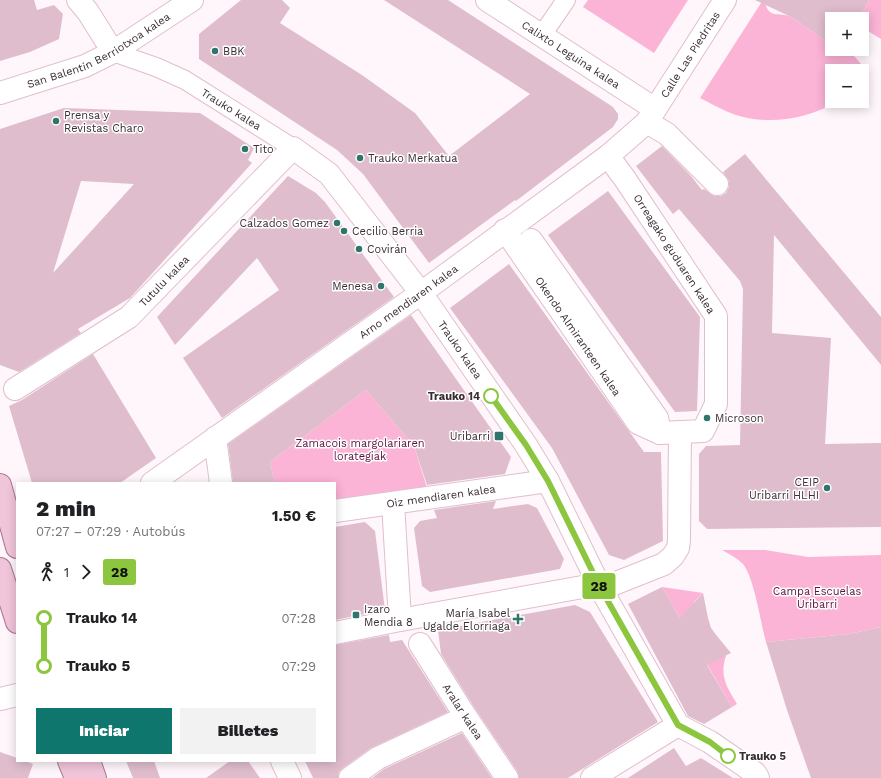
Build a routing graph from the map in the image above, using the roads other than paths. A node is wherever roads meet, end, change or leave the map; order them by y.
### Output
1 (78, 0) edge
2 (192, 0) edge
3 (487, 0) edge
4 (566, 0) edge
5 (725, 0) edge
6 (542, 35) junction
7 (113, 52) junction
8 (0, 93) edge
9 (651, 115) junction
10 (293, 148) junction
11 (608, 156) junction
12 (717, 184) dead end
13 (511, 226) junction
14 (421, 293) junction
15 (15, 389) dead end
16 (670, 432) junction
17 (215, 438) junction
18 (548, 481) junction
19 (153, 482) edge
20 (221, 482) edge
21 (0, 485) edge
22 (393, 503) junction
23 (336, 511) edge
24 (16, 543) edge
25 (0, 569) edge
26 (600, 587) junction
27 (16, 619) edge
28 (400, 620) junction
29 (336, 632) edge
30 (420, 644) dead end
31 (16, 695) edge
32 (0, 699) edge
33 (466, 717) junction
34 (678, 725) junction
35 (69, 762) edge
36 (89, 762) edge
37 (282, 762) edge
38 (595, 777) edge
39 (76, 778) edge
40 (95, 778) edge
41 (290, 778) edge
42 (350, 778) edge
43 (507, 778) edge
44 (758, 778) edge

1 - 7 street
2 - 7 street, San Balentin Berriotxoa kalea
3 - 6 street, Calixto Leguina kalea
4 - 6 street
5 - 9 street, Calle Las Piedritas
6 - 9 street, Calixto Leguina kalea
7 - 8 street, San Balentin Berriotxoa kalea
7 - 10 street, Trauko kalea
9 - 11 street, Arno mendiaren kalea
9 - 12 street, Calixto Leguina kalea
10 - 14 street, Trauko kalea
10 - 15 street, Tutulu kalea
11 - 13 street, Arno mendiaren kalea
11 - 16 street, Orreagako guduaren kalea
13 - 14 street, Arno mendiaren kalea
13 - 16 street, Okendo Almiranteen kalea
14 - 17 street, Arno mendiaren kalea
14 - 18 street, Trauko kalea
16 - 26 street, Okendo Almiranteen kalea
17 - 19 street, Arno mendiaren kalea
17 - 20 street
18 - 22 street, Oiz mendiaren kalea
18 - 26 street, Trauko kalea
21 - 24 main road
22 - 23 street, Oiz mendiaren kalea
22 - 28 street
25 - 27 main road
26 - 28 street
26 - 34 street, Trauko kalea
28 - 29 street
30 - 33 street, Aralar kalea
31 - 32 street
33 - 42 street
33 - 43 street, Aralar kalea
34 - 38 street
34 - 44 street
35 - 39 main road
36 - 40 main road
37 - 41 street

